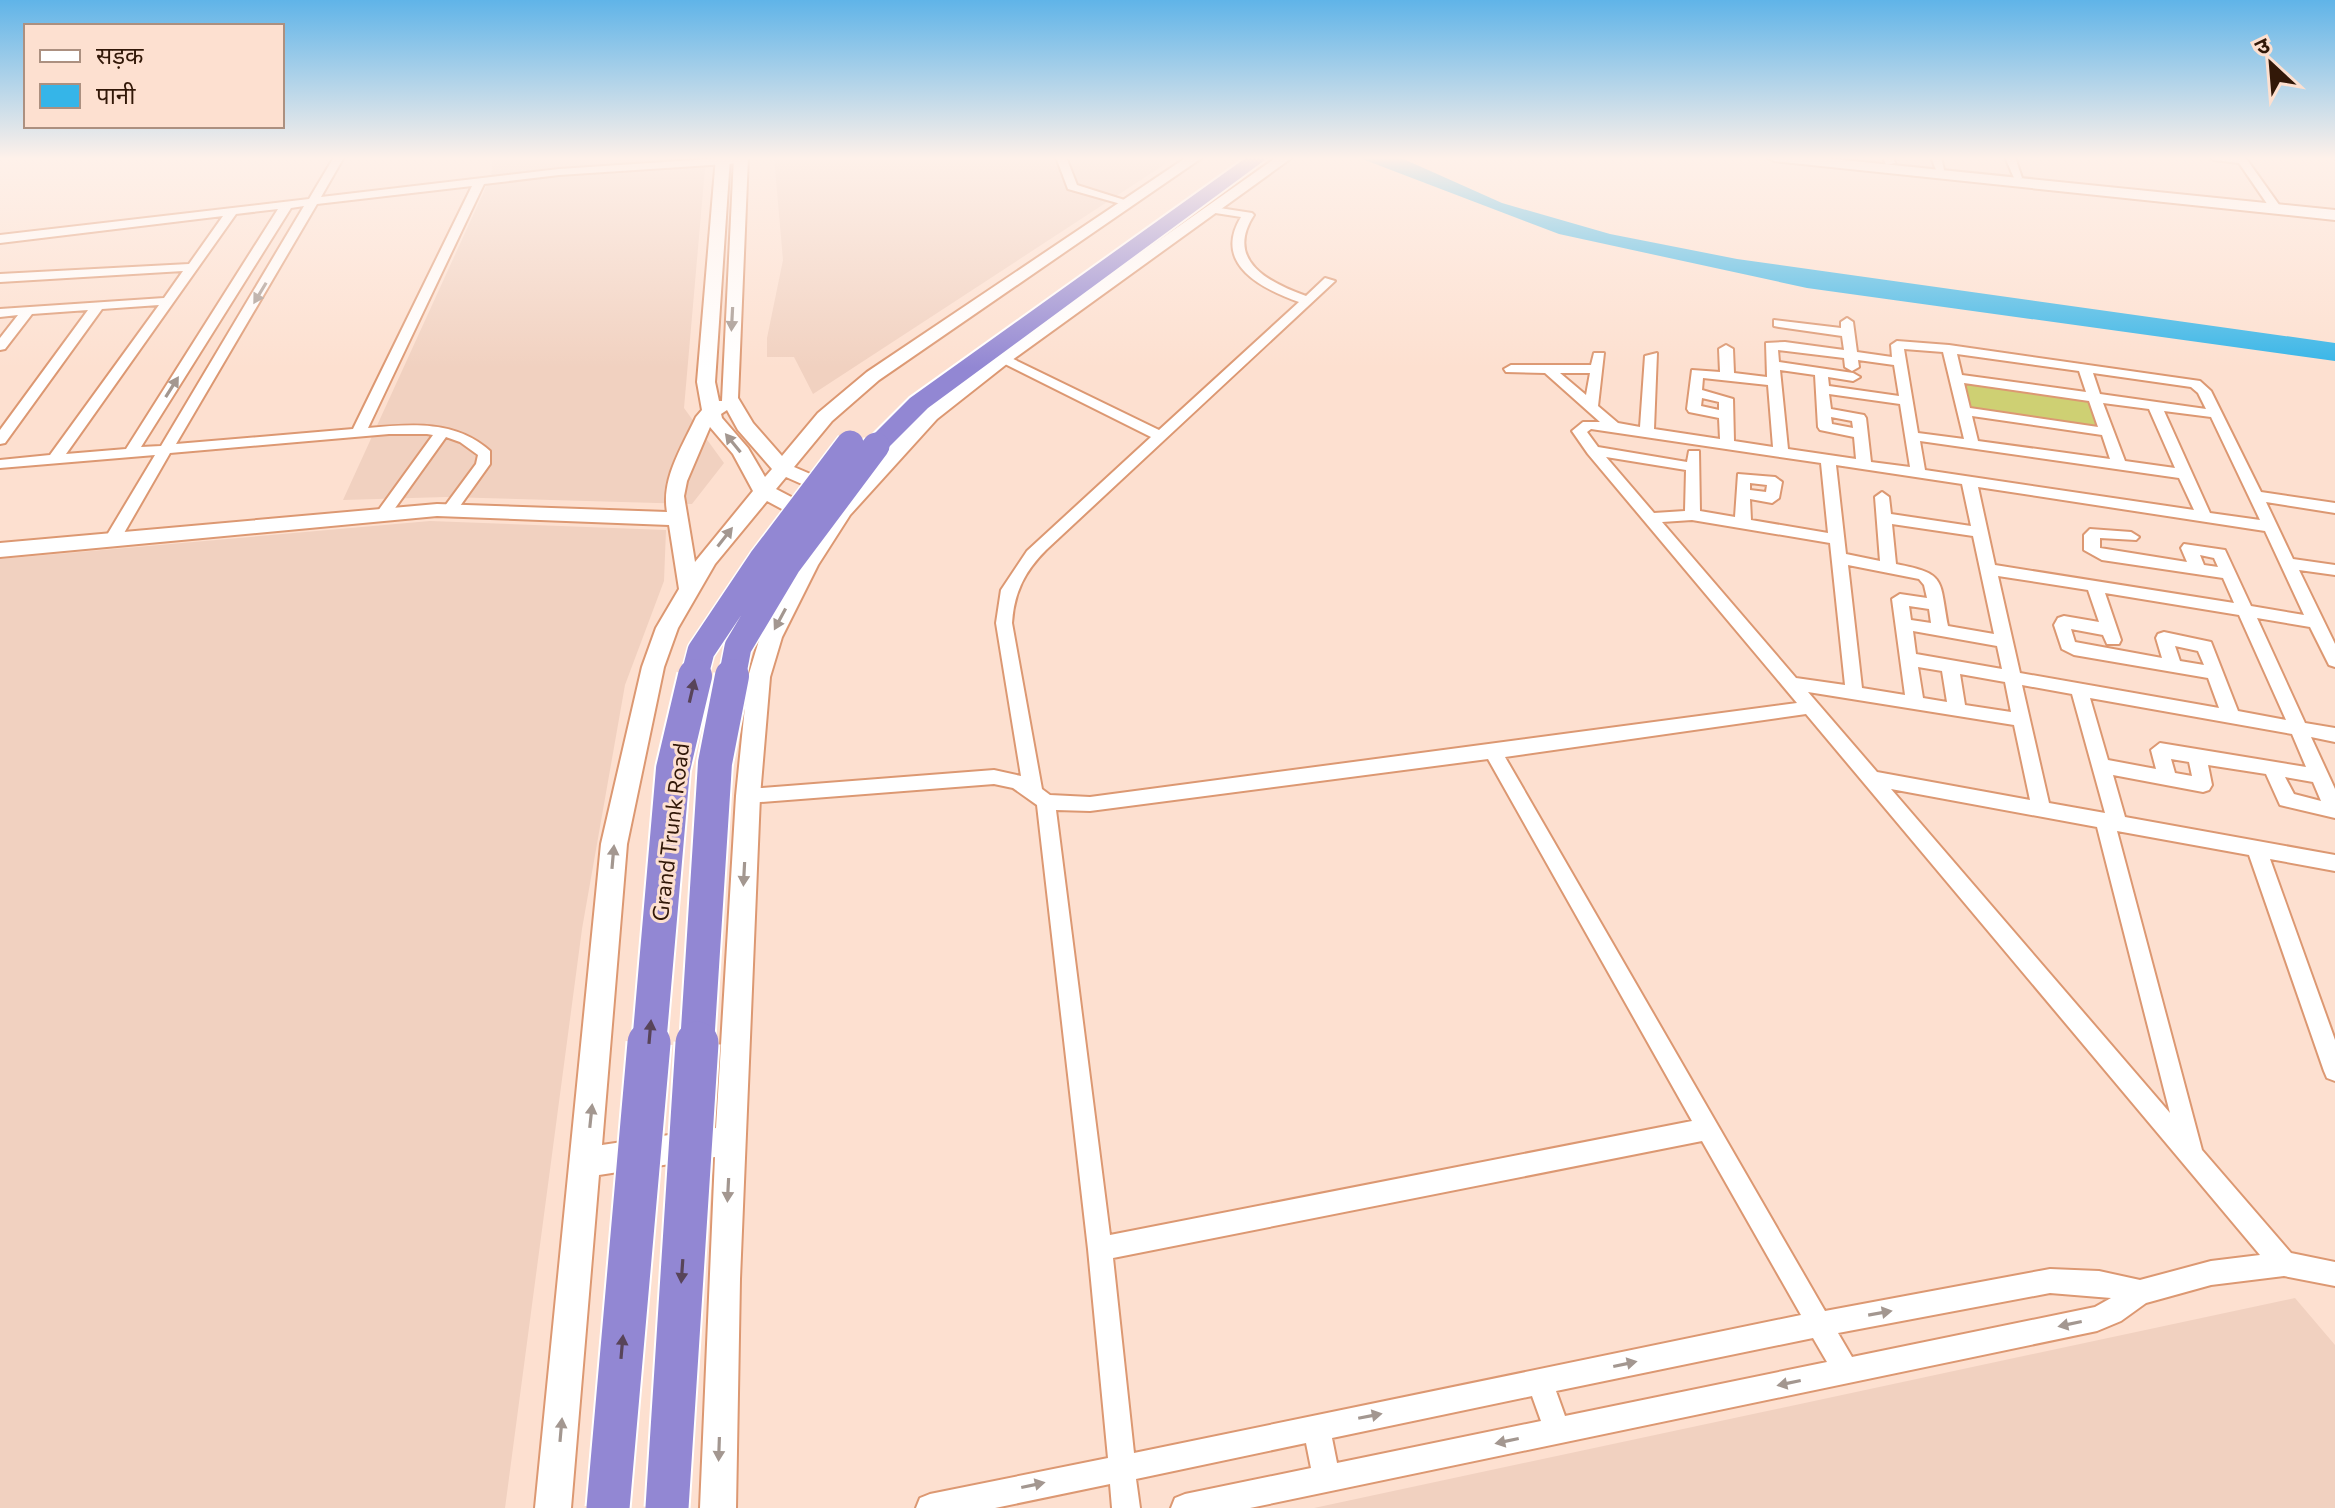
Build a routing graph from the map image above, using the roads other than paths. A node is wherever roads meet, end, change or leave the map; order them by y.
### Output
1 (103, 227) edge
2 (221, 227) edge
3 (273, 227) edge
4 (299, 227) edge
5 (458, 227) edge
6 (721, 227) edge
7 (733, 227) edge
8 (1092, 227) edge
9 (1134, 227) edge
10 (1162, 227) edge
11 (1188, 227) edge
12 (1239, 227) edge
13 (0, 239) edge
14 (192, 267) junction
15 (0, 278) edge
16 (1329, 281) dead end
17 (734, 287) junction
18 (712, 288) junction
19 (168, 301) junction
20 (1308, 301) junction
21 (98, 306) junction
22 (29, 310) junction
23 (0, 313) edge
24 (1779, 323) dead end
25 (0, 346) edge
26 (1726, 349) dead end
27 (1949, 349) junction
28 (1851, 355) junction
29 (1652, 356) dead end
30 (1002, 359) junction
31 (1898, 362) junction
32 (1772, 365) junction
33 (2084, 368) junction
34 (1511, 369) dead end
35 (1548, 369) junction
36 (1821, 372) junction
37 (1727, 375) junction
38 (1853, 377) junction
39 (1956, 378) junction
40 (1773, 382) junction
41 (1822, 389) junction
42 (1855, 393) junction
43 (2095, 398) junction
44 (730, 401) junction
45 (1907, 401) junction
46 (1591, 407) junction
47 (2155, 407) junction
48 (1964, 411) junction
49 (710, 412) junction
50 (2216, 414) junction
51 (6, 423) edge
52 (1614, 427) junction
53 (443, 431) junction
54 (1647, 432) junction
55 (2107, 432) junction
56 (358, 434) junction
57 (1160, 436) junction
58 (1912, 436) junction
59 (0, 440) edge
60 (1696, 440) junction
61 (1727, 444) junction
62 (1972, 444) junction
63 (165, 451) junction
64 (1593, 451) junction
65 (130, 453) junction
66 (1781, 453) junction
67 (55, 459) junction
68 (1828, 460) junction
69 (0, 464) edge
70 (2119, 464) junction
71 (1864, 465) junction
72 (1692, 467) junction
73 (783, 469) junction
74 (1918, 473) junction
75 (2185, 474) junction
76 (1969, 481) junction
77 (762, 490) junction
78 (1743, 493) dead end
79 (2257, 496) junction
80 (1882, 497) dead end
81 (853, 499) junction
82 (2120, 504) junction
83 (2335, 508) edge
84 (450, 510) junction
85 (383, 515) junction
86 (1692, 515) junction
87 (2204, 517) junction
88 (1650, 518) junction
89 (1882, 518) junction
90 (676, 519) junction
91 (1743, 524) junction
92 (832, 527) junction
93 (2272, 527) junction
94 (1980, 532) junction
95 (2131, 537) junction
96 (1837, 539) junction
97 (112, 540) junction
98 (0, 550) edge
99 (1839, 558) junction
100 (2139, 561) junction
101 (2289, 563) junction
102 (1888, 566) junction
103 (1988, 569) junction
104 (2198, 570) junction
105 (2335, 570) edge
106 (2231, 574) junction
107 (2094, 586) junction
108 (689, 588) junction
109 (1937, 605) junction
110 (2246, 610) junction
111 (2316, 622) junction
112 (1903, 624) junction
113 (1941, 630) junction
114 (2109, 630) junction
115 (2004, 641) junction
116 (2119, 656) junction
117 (1909, 659) junction
118 (2335, 661) edge
119 (2173, 665) junction
120 (1950, 666) junction
121 (2216, 673) junction
122 (2012, 677) junction
123 (1791, 683) junction
124 (2079, 689) junction
125 (1854, 693) junction
126 (1915, 703) junction
127 (1811, 707) junction
128 (1957, 710) junction
129 (2231, 716) junction
130 (2021, 720) junction
131 (2300, 728) junction
132 (2335, 735) edge
133 (1493, 752) junction
134 (2197, 755) junction
135 (2101, 766) junction
136 (2272, 768) junction
137 (2321, 776) junction
138 (1871, 778) junction
139 (2167, 779) junction
140 (748, 796) junction
141 (1039, 797) junction
142 (2041, 809) junction
143 (2335, 811) edge
144 (2111, 822) junction
145 (2257, 849) junction
146 (2335, 863) edge
147 (2333, 1061) edge
148 (1708, 1129) junction
149 (731, 1140) junction
150 (2192, 1156) junction
151 (586, 1162) junction
152 (1100, 1249) junction
153 (2284, 1264) junction
154 (2335, 1274) edge
155 (2140, 1292) junction
156 (1820, 1324) junction
157 (1846, 1371) junction
158 (1540, 1382) junction
159 (1316, 1427) junction
160 (1557, 1431) junction
161 (1122, 1466) junction
162 (1327, 1479) junction
163 (553, 1508) edge
164 (608, 1508) edge
165 (667, 1508) edge
166 (718, 1508) edge
167 (930, 1508) edge
168 (1126, 1508) edge
169 (1185, 1508) edge

1 - 13 street
2 - 14 street
65 -> 3 street
4 -> 63 street
5 - 56 street
6 - 18 street
7 - 17 street
8 - 73 street
164 -> 9 highway, Grand Trunk Road, bridge
10 -> 165 highway, Grand Trunk Road, bridge
11 - 30 street
12 - 20 street
14 - 15 street
14 - 19 street
16 - 20 street
17 - 18 street
17 -> 44 street
18 - 49 street
19 - 21 street
19 - 67 street
20 - 57 street
21 - 22 street
21 - 51 street
22 - 23 street
22 - 25 street
24 - 28 street
26 - 37 street
27 - 31 street
27 - 33 street
27 - 39 street
28 - 31 street
28 - 32 street
28 - 38 street
29 - 54 street
30 - 57 street
30 - 81 street
31 - 45 street
32 - 36 street
32 - 40 street
33 - 43 street
33 - 50 street
34 - 35 street
35 - 46 street
35 - 46 street
36 - 38 street
36 - 41 street
37 - 40 street
37 - 61 street
38 - 42 street
39 - 43 street
39 - 48 street
40 - 66 street
41 - 42 street
41 - 71 street
42 - 45 street
43 - 47 street
43 - 55 street
44 - 49 street
44 - 73 street
45 - 58 street
46 - 52 street
47 - 50 street
47 - 75 street
48 - 55 street
48 - 62 street
77 -> 49 street
49 - 90 street
50 - 79 street
51 - 59 street
52 - 54 street
52 - 64 street
53 - 56 street
53 - 84 street
53 - 85 street
54 - 60 street
55 - 70 street
56 - 63 street
57 - 141 street
58 - 62 street
58 - 74 street
60 - 61 street
60 - 72 street
61 - 66 street
62 - 70 street
63 - 65 street
63 - 97 street
64 - 72 street
64 - 88 street
65 - 67 street
66 - 68 street
67 - 69 street
68 - 71 street
68 - 96 street
70 - 75 street
71 - 74 street
72 - 86 street
73 - 77 street
73 - 81 street
74 - 76 street
75 - 87 street
76 - 82 street
76 - 94 street
77 - 92 street
108 -> 77 street
78 - 91 street
79 - 83 street
79 - 93 street
80 - 89 street
81 - 92 street
82 - 87 street
82 - 95 street
84 - 85 street
84 - 90 street
85 - 97 street
86 - 88 street
86 - 91 street
87 - 93 street
88 - 123 street
89 - 94 street
89 - 102 street
90 - 108 street
91 - 96 street
92 -> 140 street
93 - 101 street
94 - 103 street
95 - 100 street
95 - 100 street
96 - 99 street
97 - 98 street
99 - 102 street
99 - 125 street
100 - 104 street
101 - 105 street
101 - 111 street
102 - 109 street
103 - 107 street
103 - 115 street
104 - 106 street
104 - 106 street
106 - 110 street
107 - 110 street
107 - 114 street
151 -> 108 street
109 - 112 street
109 - 113 street
110 - 111 street
110 - 131 street
111 - 118 street
112 - 113 street
112 - 117 street
113 - 115 street
114 - 116 street
114 - 116 street
115 - 122 street
116 - 119 street
117 - 120 street
117 - 126 street
119 - 121 street
119 - 121 street
120 - 122 street
120 - 128 street
121 - 129 street
122 - 124 street
122 - 130 street
123 - 125 street
123 - 127 street
124 - 129 street
124 - 135 street
125 - 126 street
126 - 128 street
127 - 133 street
127 - 138 street
128 - 130 street
129 - 131 street
130 - 142 street
131 - 132 street
131 - 137 street
133 - 141 street
133 - 148 street
134 - 136 street
134 - 139 street
134 - 139 street
135 - 139 street
135 - 144 street
136 - 137 street
136 - 143 street
137 - 143 street
138 - 142 street
138 - 150 street
140 - 141 street
140 -> 149 street
141 - 152 street
142 - 144 street
144 - 145 street
144 - 150 street
145 - 146 street
145 - 147 street
148 - 152 street
148 - 156 street
149 - 151 street
149 -> 166 street
150 - 153 street
163 -> 151 street
152 - 161 street
153 - 154 street
153 - 155 street
156 -> 155 street
155 -> 157 street
156 - 157 street
158 -> 156 street
157 -> 160 street
159 -> 158 street
158 - 160 street
159 - 161 street
159 - 162 street
160 -> 162 street
167 -> 161 street
161 - 168 street
162 - 169 street

